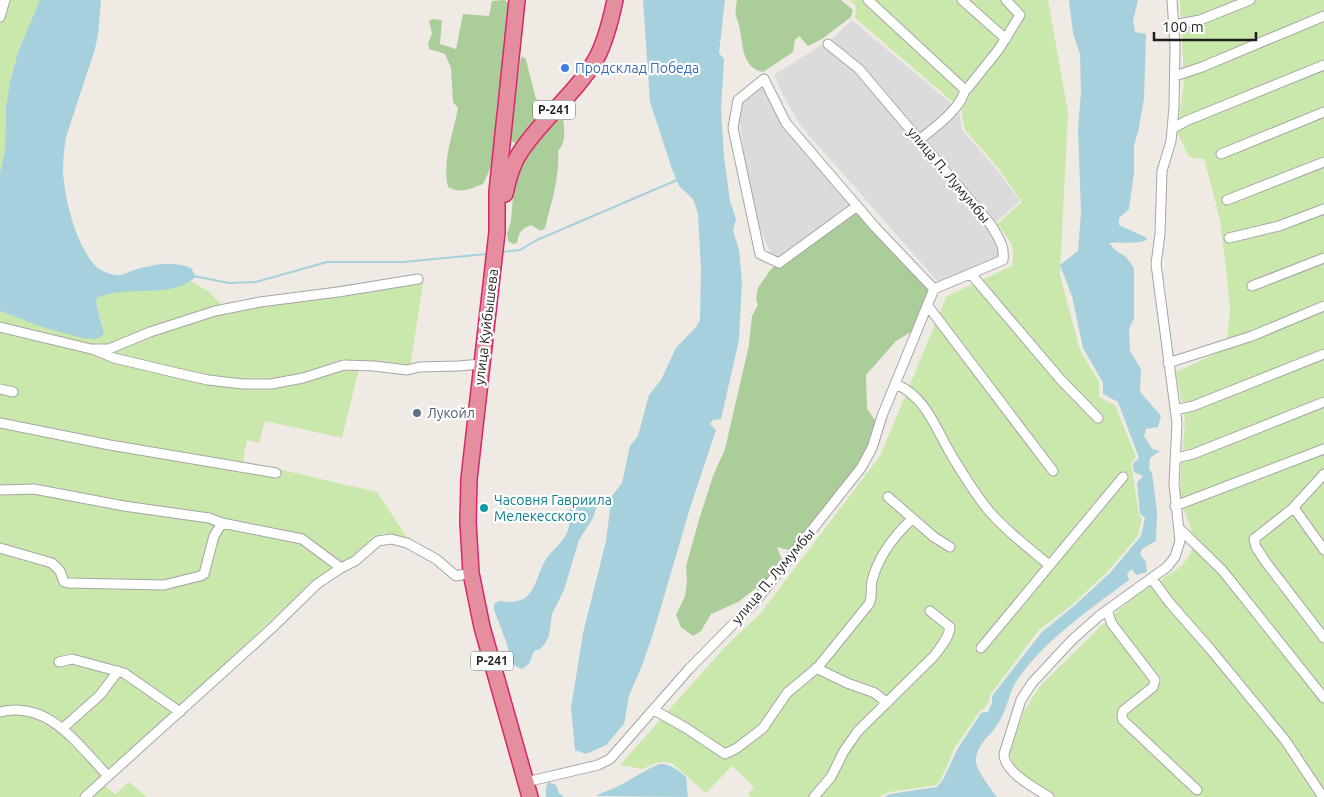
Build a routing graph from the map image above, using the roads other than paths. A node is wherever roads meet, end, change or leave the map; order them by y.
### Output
1 (5, 0) edge
2 (517, 0) edge
3 (615, 0) edge
4 (868, 0) edge
5 (962, 0) edge
6 (1006, 0) edge
7 (1172, 0) edge
8 (1250, 0) edge
9 (1324, 16) edge
10 (0, 17) edge
11 (1174, 25) junction
12 (1006, 39) junction
13 (828, 44) dead end
14 (1324, 64) edge
15 (1175, 76) junction
16 (964, 89) junction
17 (1324, 112) edge
18 (1172, 129) junction
19 (919, 140) junction
20 (1221, 154) dead end
21 (1324, 162) edge
22 (1227, 200) dead end
23 (857, 206) junction
24 (1324, 209) edge
25 (498, 227) junction
26 (1229, 238) dead end
27 (1324, 258) edge
28 (971, 274) junction
29 (418, 279) dead end
30 (1252, 286) dead end
31 (934, 289) junction
32 (928, 306) junction
33 (1324, 306) edge
34 (0, 326) edge
35 (91, 349) junction
36 (1324, 354) edge
37 (482, 364) junction
38 (1168, 364) junction
39 (895, 384) junction
40 (0, 389) edge
41 (13, 392) dead end
42 (1324, 402) edge
43 (1175, 410) junction
44 (1098, 418) dead end
45 (0, 423) edge
46 (1324, 449) edge
47 (1176, 458) junction
48 (1053, 471) dead end
49 (276, 473) dead end
50 (1324, 474) edge
51 (1123, 477) dead end
52 (0, 490) edge
53 (888, 497) dead end
54 (1176, 506) junction
55 (1294, 508) junction
56 (912, 519) junction
57 (222, 523) junction
58 (1179, 528) junction
59 (0, 548) edge
60 (950, 548) dead end
61 (1324, 550) edge
62 (1049, 565) junction
63 (341, 568) junction
64 (471, 573) junction
65 (1152, 579) junction
66 (1107, 610) junction
67 (930, 611) dead end
68 (1324, 638) edge
69 (981, 648) dead end
70 (59, 662) dead end
71 (816, 668) junction
72 (118, 671) junction
73 (1324, 698) edge
74 (887, 703) junction
75 (654, 710) junction
76 (0, 712) edge
77 (180, 712) junction
78 (62, 728) junction
79 (108, 776) junction
80 (526, 782) junction
81 (1197, 790) dead end
82 (85, 797) edge
83 (530, 797) edge
84 (814, 797) edge
85 (1049, 797) edge
86 (1323, 797) edge

1 - 10 street
2 - 25 highway, улица Куйбышева
3 - 25 highway, Р-241
4 - 16 street
5 - 12 street
6 - 12 street
7 - 11 street
8 - 11 street
9 - 15 street
11 - 15 street
12 - 16 street
13 - 19 street, улица П. Лумумбы
14 - 18 street
15 - 18 street
16 - 19 street
17 - 20 street
18 - 38 street
19 - 28 street, улица П. Лумумбы
21 - 22 street
23 - 23 street
23 - 31 street
24 - 26 street
25 - 37 highway, улица Куйбышева / Р-241
27 - 30 street
28 - 31 street, улица П. Лумумбы
28 - 44 street
29 - 35 street
31 - 32 street, улица П. Лумумбы
32 - 39 street, улица П. Лумумбы
32 - 48 street
33 - 38 street
34 - 35 street
35 - 37 street
36 - 43 street
37 - 64 highway, улица Куйбышева / Р-241
38 - 43 street
39 - 62 street
39 - 75 street, улица П. Лумумбы
40 - 41 street
42 - 47 street
43 - 47 street
45 - 49 street
46 - 54 street
47 - 54 street
50 - 55 street
51 - 62 street
52 - 57 street
53 - 56 street
54 - 58 street
55 - 61 street
55 - 68 street
56 - 60 street
56 - 71 street
57 - 59 street
57 - 63 street
58 - 65 street
58 - 73 street
62 - 69 street
63 - 64 street
63 - 77 street
64 - 80 highway, улица Куйбышева / Р-241
65 - 66 street
65 - 86 street
66 - 81 street
66 - 85 street
67 - 74 street
70 - 72 street
71 - 74 street
71 - 75 street
72 - 77 street
72 - 78 street
74 - 84 street
75 - 80 street, улица П. Лумумбы
76 - 78 street
77 - 79 street
78 - 79 street
79 - 82 street
80 - 83 highway, улица Куйбышева / Р-241

